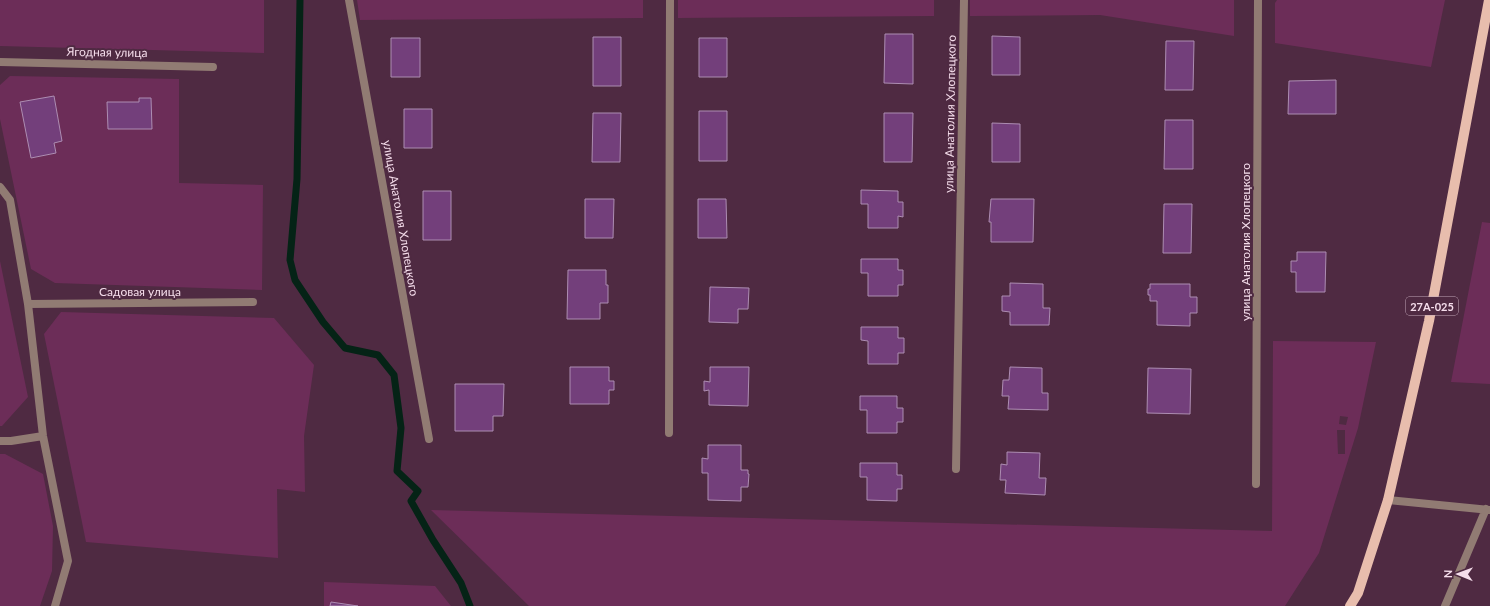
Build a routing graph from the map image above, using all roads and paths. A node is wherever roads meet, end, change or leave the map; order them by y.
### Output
1 (349, 0) edge
2 (670, 0) edge
3 (964, 0) edge
4 (1258, 0) edge
5 (1489, 0) edge
6 (1488, 18) edge
7 (0, 62) edge
8 (213, 67) dead end
9 (0, 187) edge
10 (253, 302) dead end
11 (28, 304) junction
12 (669, 433) dead end
13 (42, 436) junction
14 (429, 440) dead end
15 (0, 441) edge
16 (956, 469) dead end
17 (1256, 484) dead end
18 (1388, 500) junction
19 (1488, 509) edge
20 (55, 606) edge
21 (1350, 606) edge
22 (1445, 606) edge

1 - 14 street, улица Анатолия Хлопецкого
2 - 12 street
3 - 16 street, улица Анатолия Хлопецкого
4 - 17 street, улица Анатолия Хлопецкого
5 - 6 main road, 27А-025
6 - 18 main road, 27А-025
7 - 8 street, Ягодная улица
9 - 11 street
10 - 11 street, Садовая улица
11 - 13 street
13 - 15 street
13 - 20 street
18 - 19 street
18 - 21 main road, 27А-025
19 - 22 street

